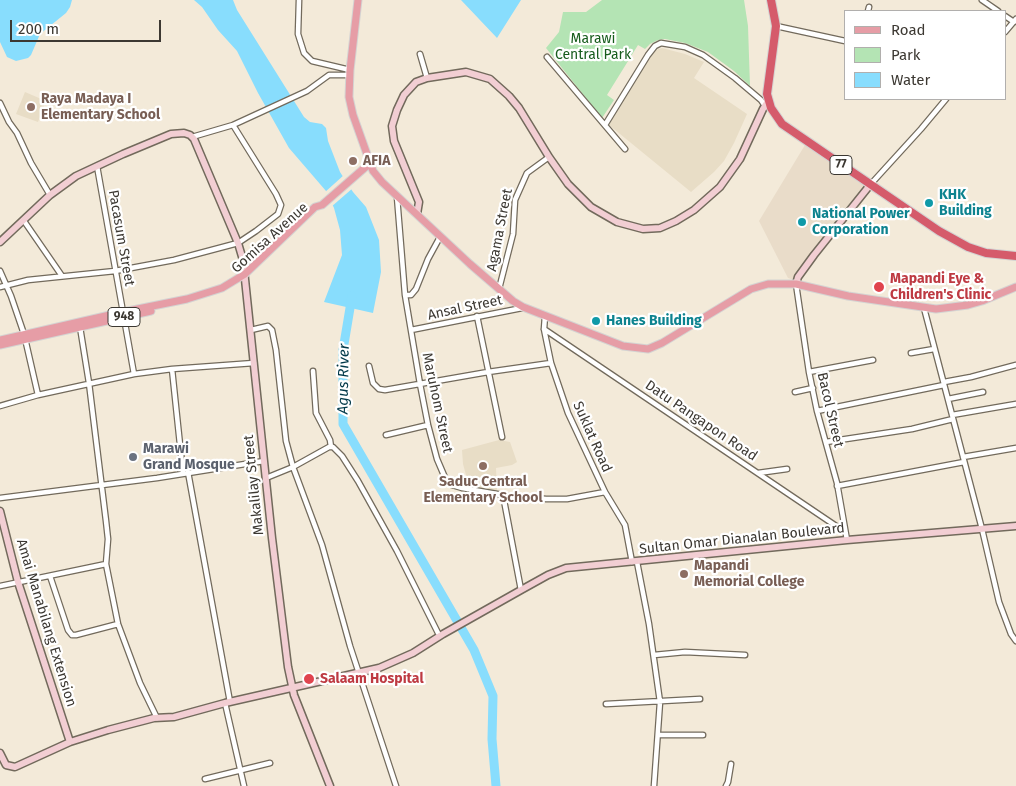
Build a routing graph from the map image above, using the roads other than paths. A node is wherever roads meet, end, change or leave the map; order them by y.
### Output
1 (299, 0) edge
2 (358, 0) edge
3 (771, 0) edge
4 (982, 0) edge
5 (997, 10) edge
6 (1015, 20) edge
7 (776, 26) junction
8 (1006, 31) edge
9 (844, 41) edge
10 (420, 54) dead end
11 (547, 57) dead end
12 (349, 72) junction
13 (427, 78) junction
14 (945, 100) edge
15 (0, 102) edge
16 (767, 104) junction
17 (233, 125) junction
18 (605, 125) junction
19 (191, 136) junction
20 (625, 149) dead end
21 (548, 157) junction
22 (369, 164) junction
23 (97, 166) junction
24 (870, 185) junction
25 (50, 195) junction
26 (397, 196) junction
27 (417, 214) junction
28 (24, 221) junction
29 (440, 237) junction
30 (0, 242) edge
31 (238, 243) junction
32 (1016, 256) edge
33 (0, 271) edge
34 (115, 271) junction
35 (62, 276) junction
36 (245, 276) junction
37 (6, 284) junction
38 (796, 284) junction
39 (0, 287) edge
40 (1016, 287) edge
41 (499, 290) junction
42 (405, 295) junction
43 (523, 307) junction
44 (924, 308) junction
45 (123, 314) junction
46 (477, 316) junction
47 (545, 316) junction
48 (80, 327) junction
49 (544, 329) junction
50 (251, 330) junction
51 (411, 330) junction
52 (25, 337) junction
53 (0, 340) edge
54 (0, 346) edge
55 (934, 350) junction
56 (911, 353) dead end
57 (874, 360) dead end
58 (254, 363) junction
59 (552, 363) junction
60 (1016, 365) edge
61 (369, 366) dead end
62 (172, 369) junction
63 (313, 371) dead end
64 (488, 372) junction
65 (809, 372) junction
66 (134, 374) junction
67 (89, 383) junction
68 (944, 383) junction
69 (420, 384) junction
70 (812, 388) junction
71 (796, 392) dead end
72 (983, 392) dead end
73 (38, 394) junction
74 (948, 399) junction
75 (1016, 404) edge
76 (0, 406) edge
77 (817, 411) junction
78 (952, 417) junction
79 (428, 425) junction
80 (386, 435) dead end
81 (502, 437) dead end
82 (826, 442) junction
83 (331, 447) junction
84 (1016, 448) edge
85 (964, 460) junction
86 (264, 461) junction
87 (293, 467) junction
88 (787, 468) dead end
89 (186, 473) junction
90 (758, 473) junction
91 (266, 478) junction
92 (101, 484) junction
93 (837, 486) junction
94 (605, 492) junction
95 (503, 495) junction
96 (0, 498) edge
97 (0, 512) edge
98 (1016, 526) edge
99 (982, 530) junction
100 (845, 532) junction
101 (848, 540) junction
102 (634, 562) junction
103 (106, 564) junction
104 (50, 576) junction
105 (18, 582) junction
106 (0, 586) edge
107 (521, 590) junction
108 (118, 624) junction
109 (440, 634) junction
110 (1016, 642) edge
111 (654, 655) junction
112 (745, 655) dead end
113 (359, 672) junction
114 (292, 688) junction
115 (700, 699) dead end
116 (660, 702) junction
117 (228, 703) junction
118 (606, 704) dead end
119 (158, 718) junction
120 (658, 735) junction
121 (703, 735) dead end
122 (70, 742) junction
123 (0, 753) edge
124 (270, 763) dead end
125 (731, 764) dead end
126 (240, 771) junction
127 (204, 779) dead end
128 (244, 786) edge
129 (330, 786) edge
130 (396, 786) edge
131 (654, 786) edge
132 (726, 786) edge

1 - 12 street
2 - 12 main road
3 - 7 highway
4 - 5 street
6 - 8 street
7 - 9 street
7 - 16 highway
10 - 13 street
11 - 18 street
12 - 17 street
12 - 22 main road
13 - 21 main road
13 - 27 main road
14 - 24 street
15 - 25 street
16 - 18 street
16 - 21 main road
16 - 24 highway, 77
17 - 19 street
17 - 31 street
18 - 20 street
19 - 23 main road
19 - 31 main road, Makalilay Street
21 - 41 street, Agama Street
22 - 26 main road
22 - 36 main road, Gomisa Avenue / 948
23 - 25 main road
23 - 34 street, Pacasum Street
24 - 32 highway, 77
24 - 38 main road
25 - 28 main road
26 - 27 main road
26 - 42 street, Maruhom Street
27 - 29 main road
28 - 30 main road
28 - 35 street
29 - 41 main road
29 - 42 street
31 - 34 street
31 - 36 main road, Makalilay Street
33 - 37 street
34 - 35 street
34 - 45 street, Pacasum Street
35 - 37 street
36 - 45 main road, Gomisa Avenue / 948
36 - 50 main road, Makalilay Street
37 - 39 street
37 - 52 street
38 - 44 main road
38 - 47 main road
38 - 65 street, Bacol Street
40 - 44 main road
41 - 43 main road
42 - 51 street, Maruhom Street
43 - 46 street, Ansal Street
43 - 47 main road
44 - 55 street
45 - 48 main road, Gomisa Avenue / 948
45 - 52 main road, Gomisa Avenue / 948
45 - 66 street, Pacasum Street
46 - 51 street, Ansal Street
46 - 64 street
47 - 49 street, Suklat Road
48 - 52 main road, Gomisa Avenue / 948
48 - 67 street
49 - 59 street, Suklat Road
49 - 90 street, Datu Pangapon Road
50 - 58 main road, Makalilay Street
50 - 87 street
51 - 69 street, Maruhom Street
52 - 53 main road, Gomisa Avenue / 948
52 - 54 main road, Gomisa Avenue / 948
52 - 73 street
55 - 56 street
55 - 68 street
57 - 65 street
58 - 62 street
58 - 86 main road, Makalilay Street
59 - 64 street
59 - 94 street, Suklat Road
60 - 68 street
61 - 69 street
62 - 66 street
62 - 89 street
63 - 83 street
64 - 69 street
64 - 81 street
65 - 70 street, Bacol Street
66 - 67 street
67 - 73 street
67 - 92 street
68 - 74 street
68 - 77 street
69 - 79 street, Maruhom Street
70 - 71 street
70 - 77 street, Bacol Street
72 - 74 street
73 - 76 street
74 - 78 street
75 - 78 street
77 - 82 street, Bacol Street
78 - 82 street
78 - 85 street
79 - 80 street
79 - 95 street, Maruhom Street
82 - 93 street, Bacol Street
83 - 87 street
83 - 109 street
84 - 85 street
85 - 93 street
85 - 99 street
86 - 89 street
86 - 91 main road, Makalilay Street
87 - 91 street
87 - 113 street
88 - 90 street
89 - 92 street
89 - 117 street
90 - 100 street, Datu Pangapon Road
91 - 114 main road, Makalilay Street
92 - 96 street
92 - 103 street
93 - 100 street, Bacol Street
94 - 95 street, Maruhom Street
94 - 102 street, Suklat Road
95 - 107 street
97 - 105 main road, Amai Manabilang Extension
98 - 99 main road, Sultan Omar Dianalan Boulevard
99 - 101 main road, Sultan Omar Dianalan Boulevard
99 - 110 street
100 - 101 street, Bacol Street
101 - 102 main road, Sultan Omar Dianalan Boulevard
102 - 107 main road, Sultan Omar Dianalan Boulevard
102 - 111 street, Suklat Road
103 - 104 street
103 - 108 street
104 - 105 street
104 - 108 street
105 - 106 street
105 - 122 main road, Amai Manabilang Extension
107 - 109 main road, Sultan Omar Dianalan Boulevard
108 - 119 street
109 - 113 main road, Sultan Omar Dianalan Boulevard
111 - 112 street
111 - 116 street, Suklat Road
113 - 114 main road, Sultan Omar Dianalan Boulevard
113 - 130 street
114 - 117 main road, Sultan Omar Dianalan Boulevard
114 - 129 main road, Makalilay Street
115 - 116 street
116 - 118 street
116 - 120 street, Suklat Road
117 - 119 main road, Sultan Omar Dianalan Boulevard
117 - 126 street
119 - 122 main road, Sultan Omar Dianalan Boulevard
120 - 121 street
120 - 131 street, Suklat Road
122 - 123 main road, Sultan Omar Dianalan Boulevard
124 - 126 street
125 - 132 street
126 - 127 street
126 - 128 street

